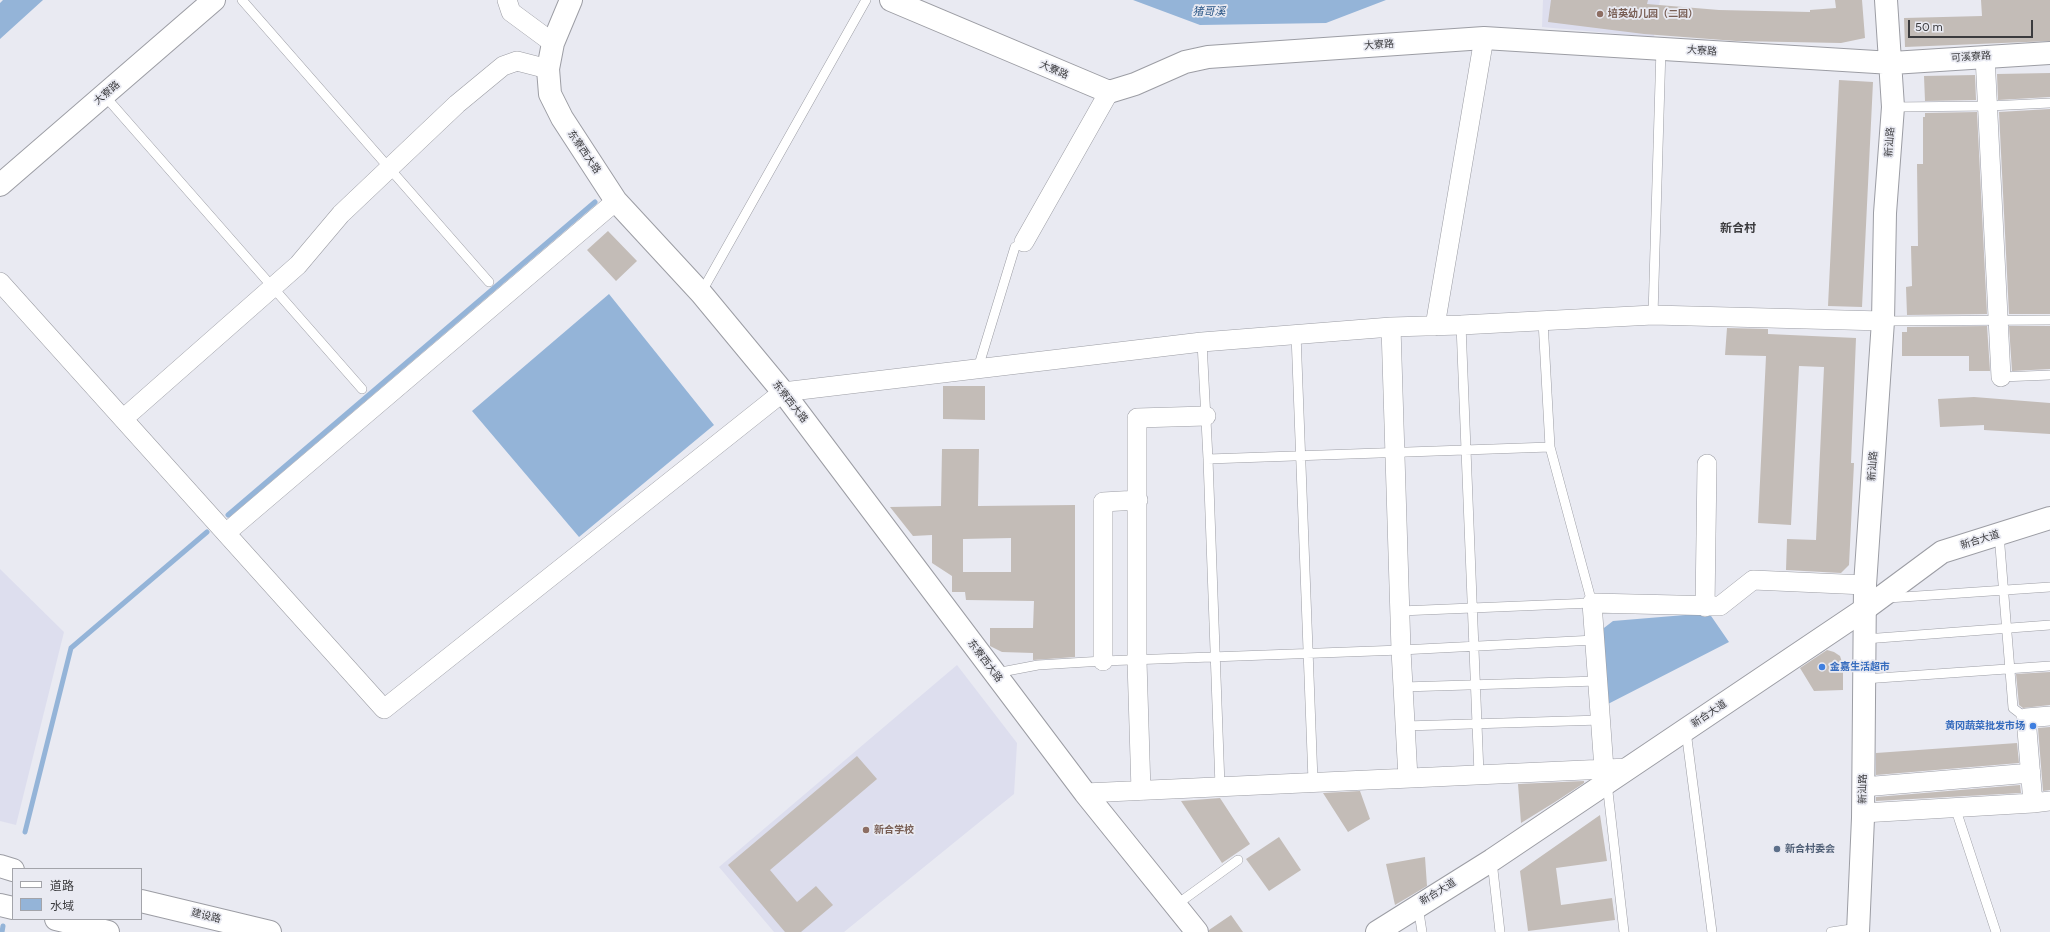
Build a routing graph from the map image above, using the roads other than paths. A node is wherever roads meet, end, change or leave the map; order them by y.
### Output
1 (214, 0) edge
2 (242, 0) edge
3 (507, 0) edge
4 (571, 0) edge
5 (866, 0) edge
6 (891, 0) edge
7 (1886, 0) edge
8 (1484, 38) junction
9 (553, 43) junction
10 (1661, 48) junction
11 (2050, 53) edge
12 (1985, 56) junction
13 (1892, 63) junction
14 (548, 69) junction
15 (1109, 92) junction
16 (104, 95) junction
17 (2050, 102) edge
18 (1989, 106) junction
19 (1893, 107) junction
20 (390, 167) junction
21 (0, 185) edge
22 (616, 201) junction
23 (1024, 242) joint
24 (0, 282) edge
25 (489, 282) dead end
26 (273, 287) junction
27 (701, 293) junction
28 (1653, 314) junction
29 (2050, 320) edge
30 (1543, 321) junction
31 (1883, 321) junction
32 (1999, 321) junction
33 (1461, 325) junction
34 (1435, 326) junction
35 (1391, 327) junction
36 (1296, 334) junction
37 (1202, 342) junction
38 (978, 368) junction
39 (2050, 375) edge
40 (2001, 377) joint
41 (362, 389) dead end
42 (782, 392) junction
43 (1206, 416) junction
44 (123, 419) junction
45 (1550, 447) junction
46 (1467, 451) junction
47 (1395, 454) junction
48 (1301, 456) junction
49 (1208, 459) junction
50 (1707, 464) dead end
51 (1138, 500) junction
52 (2050, 518) edge
53 (226, 533) junction
54 (1999, 534) junction
55 (2050, 587) edge
56 (2004, 589) junction
57 (1870, 598) junction
58 (1592, 604) junction
59 (1705, 607) junction
60 (1472, 608) junction
61 (1400, 611) junction
62 (2050, 625) edge
63 (2007, 628) junction
64 (1865, 639) junction
65 (1595, 640) junction
66 (1474, 646) junction
67 (1401, 650) junction
68 (1309, 653) junction
69 (1214, 657) junction
70 (1103, 661) junction
71 (1137, 661) junction
72 (2050, 666) edge
73 (2010, 669) junction
74 (995, 674) junction
75 (1864, 679) junction
76 (1598, 681) junction
77 (1476, 685) junction
78 (1403, 687) junction
79 (2050, 716) edge
80 (2026, 718) junction
81 (1601, 720) junction
82 (1477, 724) junction
83 (1405, 726) junction
84 (1686, 729) junction
85 (2031, 773) junction
86 (1479, 774) junction
87 (1605, 775) junction
88 (1408, 778) junction
89 (1313, 781) junction
90 (1220, 786) junction
91 (1863, 787) junction
92 (1141, 790) junction
93 (1086, 793) junction
94 (2042, 802) edge
95 (1955, 807) junction
96 (1863, 813) junction
97 (1238, 860) dead end
98 (1492, 860) junction
99 (0, 866) edge
100 (12, 870) edge
101 (142, 901) edge
102 (0, 905) edge
103 (1176, 905) junction
104 (1418, 905) junction
105 (12, 908) edge
106 (60, 920) edge
107 (1858, 930) edge
108 (108, 932) edge
109 (270, 932) edge
110 (1197, 932) edge
111 (1377, 932) edge
112 (1422, 932) edge
113 (1500, 932) edge
114 (1624, 932) edge
115 (1712, 932) edge
116 (1831, 932) edge
117 (1996, 932) edge

1 - 16 street, 大寮路
2 - 20 lane
3 - 9 street
4 - 9 street, 东寮西大路
5 - 27 lane
6 - 15 street, 大寮路
7 - 13 street, 新汕路
8 - 10 street, 大寮路
8 - 15 street, 大寮路
8 - 34 street
9 - 14 street, 东寮西大路
10 - 13 street, 大寮路
10 - 28 lane
11 - 12 street, 可溪寮路
12 - 13 street, 可溪寮路
12 - 18 street
13 - 19 street, 新汕路
14 - 20 street
14 - 22 street, 东寮西大路
15 - 23 street
16 - 21 street, 大寮路
16 - 26 lane
17 - 18 lane
18 - 19 lane
18 - 32 street
19 - 31 street, 新汕路
20 - 25 lane
20 - 26 street
22 - 27 street, 东寮西大路
22 - 53 street
23 - 38 lane
24 - 44 street
26 - 41 lane
26 - 44 street
27 - 42 street, 东寮西大路
28 - 30 street
28 - 31 street
29 - 32 lane
30 - 33 street
30 - 45 lane
31 - 32 lane
31 - 57 street, 新汕路
32 - 40 street
33 - 34 street
33 - 46 lane
34 - 35 street
35 - 36 street
35 - 47 street
36 - 37 street
36 - 48 lane
37 - 38 street
37 - 43 lane
38 - 42 street
39 - 40 lane
42 - 53 street
42 - 74 street, 东寮西大路
43 - 49 lane
43 - 51 street
44 - 53 street
45 - 46 lane
45 - 58 lane
46 - 47 lane
46 - 60 lane
47 - 48 lane
47 - 61 street
48 - 49 lane
48 - 68 lane
49 - 69 lane
50 - 59 street
51 - 70 street
51 - 71 street
52 - 54 street, 新合大道
54 - 56 lane
54 - 57 street, 新合大道
55 - 56 lane
56 - 57 lane
56 - 63 lane
57 - 59 street
57 - 64 street, 新汕路
57 - 84 street, 新合大道
58 - 59 street
58 - 60 lane
58 - 65 street
60 - 61 lane
60 - 66 lane
61 - 67 street
62 - 63 lane
63 - 64 lane
63 - 73 lane
64 - 75 street, 新汕路
65 - 66 lane
65 - 76 street
66 - 67 lane
66 - 77 lane
67 - 68 lane
67 - 78 street
68 - 69 lane
68 - 89 lane
69 - 71 lane
69 - 90 lane
70 - 71 lane
70 - 74 lane
71 - 92 street
72 - 73 lane
73 - 75 lane
73 - 80 lane
74 - 93 street, 东寮西大路
75 - 91 street, 新汕路
76 - 77 lane
76 - 81 street
77 - 78 lane
77 - 82 lane
78 - 83 street
79 - 80 street
80 - 85 street
81 - 82 lane
81 - 87 street
82 - 83 lane
82 - 86 lane
83 - 88 street
84 - 87 street, 新合大道
84 - 115 lane
85 - 91 street
85 - 94 street
86 - 87 street
86 - 88 street
87 - 98 street, 新合大道
87 - 114 lane
88 - 89 street
89 - 90 street
90 - 92 street
91 - 96 street, 新汕路
92 - 93 street
93 - 103 street, 东寮西大路
94 - 95 street
95 - 96 street
95 - 117 lane
96 - 107 street, 新汕路
97 - 103 lane
98 - 104 street, 新合大道
98 - 113 lane
99 - 100 street
101 - 109 street, 建设路
102 - 105 street
103 - 110 street, 东寮西大路
104 - 111 street, 新合大道
104 - 112 lane
106 - 108 street
107 - 116 lane

